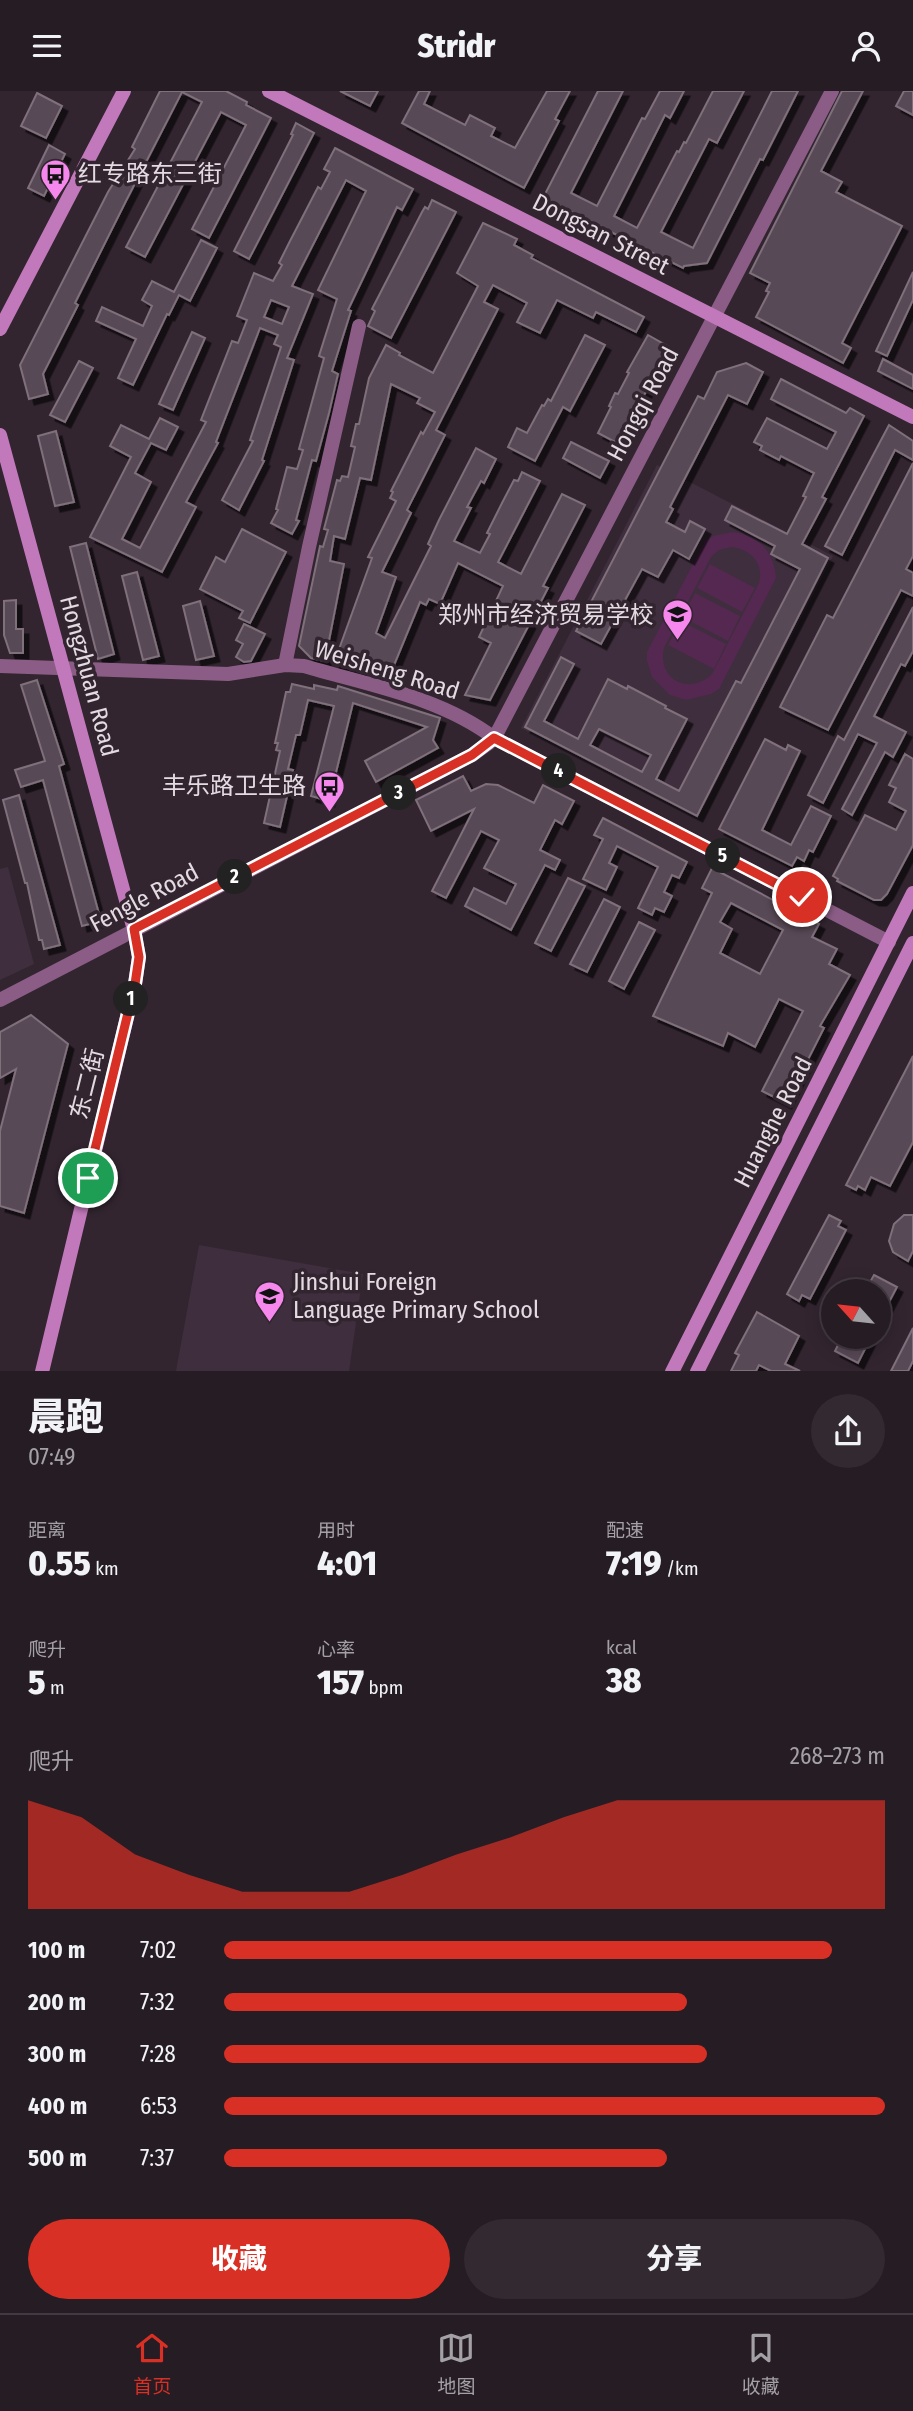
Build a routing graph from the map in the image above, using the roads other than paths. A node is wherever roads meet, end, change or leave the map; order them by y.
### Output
1 (124, 91) edge
2 (269, 91) edge
3 (832, 91) edge
4 (714, 316) junction
5 (359, 326) dead end
6 (0, 330) edge
7 (913, 417) edge
8 (0, 435) edge
9 (285, 665) junction
10 (0, 666) edge
11 (63, 669) junction
12 (494, 738) junction
13 (913, 893) edge
14 (134, 929) junction
15 (889, 942) junction
16 (911, 950) edge
17 (0, 1000) edge
18 (42, 1371) edge
19 (672, 1371) edge
20 (697, 1371) edge

1 - 6 street
2 - 4 street, Dongsan Street
3 - 4 street, Hongqi Road
4 - 7 street, Dongsan Street
4 - 12 street, Hongqi Road
5 - 9 street
8 - 11 street, Hongzhuan Road
9 - 11 street, Weisheng Road
9 - 12 street, Weisheng Road
10 - 11 street, Weisheng Road
11 - 14 street, Hongzhuan Road
12 - 14 street, Fengle Road
12 - 15 street, Weisheng Road
13 - 15 street, Huanghe Road
14 - 17 street, Fengle Road
14 - 18 street, 东二街
15 - 16 street, Weisheng Road
15 - 19 street, Huanghe Road
16 - 20 street, Huanghe Road

